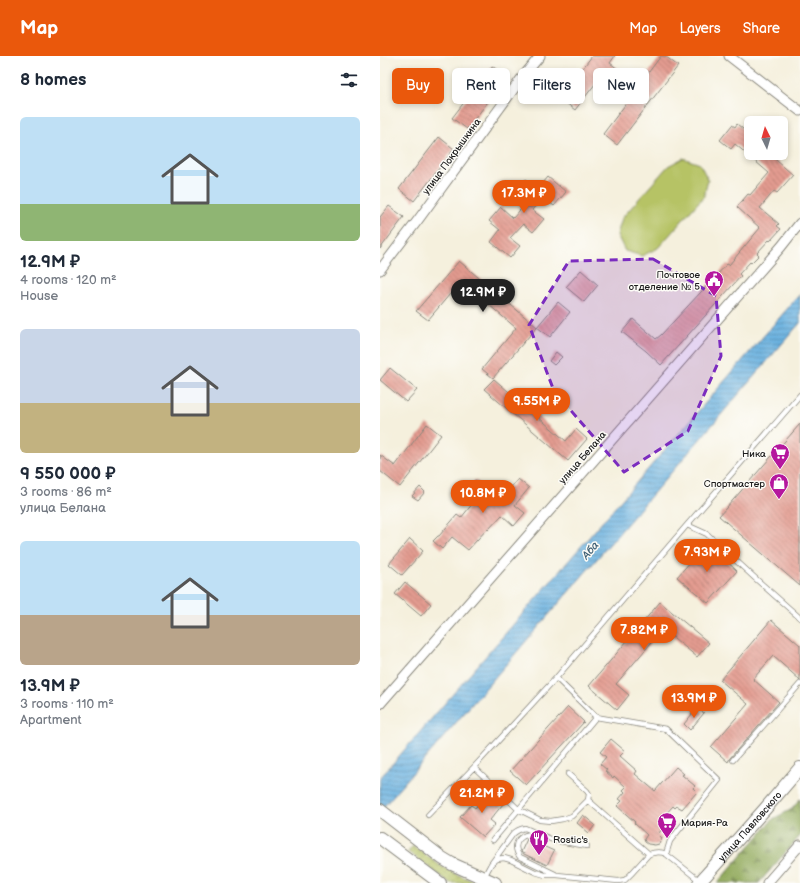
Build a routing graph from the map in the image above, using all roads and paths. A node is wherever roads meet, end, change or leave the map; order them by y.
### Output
1 (540, 56) edge
2 (729, 56) edge
3 (800, 111) edge
4 (800, 223) edge
5 (380, 270) edge
6 (800, 395) edge
7 (687, 525) junction
8 (800, 618) edge
9 (556, 678) junction
10 (800, 684) edge
11 (380, 704) edge
12 (596, 717) junction
13 (733, 760) dead end
14 (474, 767) junction
15 (800, 768) edge
16 (568, 774) dead end
17 (588, 800) junction
18 (518, 809) junction
19 (380, 810) edge
20 (428, 814) dead end
21 (535, 833) junction
22 (493, 840) dead end
23 (384, 841) edge
24 (800, 845) edge
25 (587, 846) dead end
26 (649, 854) junction
27 (666, 854) junction
28 (491, 864) junction
29 (556, 875) junction
30 (483, 878) junction
31 (699, 882) edge
32 (440, 883) edge
33 (494, 883) edge
34 (767, 883) edge

1 - 5 street, улица Покрышкина
2 - 3 street
4 - 11 street, улица Белана
6 - 7 lane
7 - 8 lane
7 - 9 lane
9 - 12 lane
9 - 14 lane
10 - 13 lane
12 - 18 lane
12 - 27 lane
14 - 18 lane
14 - 20 lane
15 - 31 main road, улица Павловского
16 - 17 lane
17 - 18 lane
17 - 26 lane
18 - 22 lane
19 - 30 main road
21 - 25 lane
21 - 28 lane
21 - 29 lane
23 - 32 main road
24 - 34 street
26 - 27 lane
26 - 29 lane
27 - 31 lane
28 - 29 lane
28 - 30 lane
30 - 33 main road

